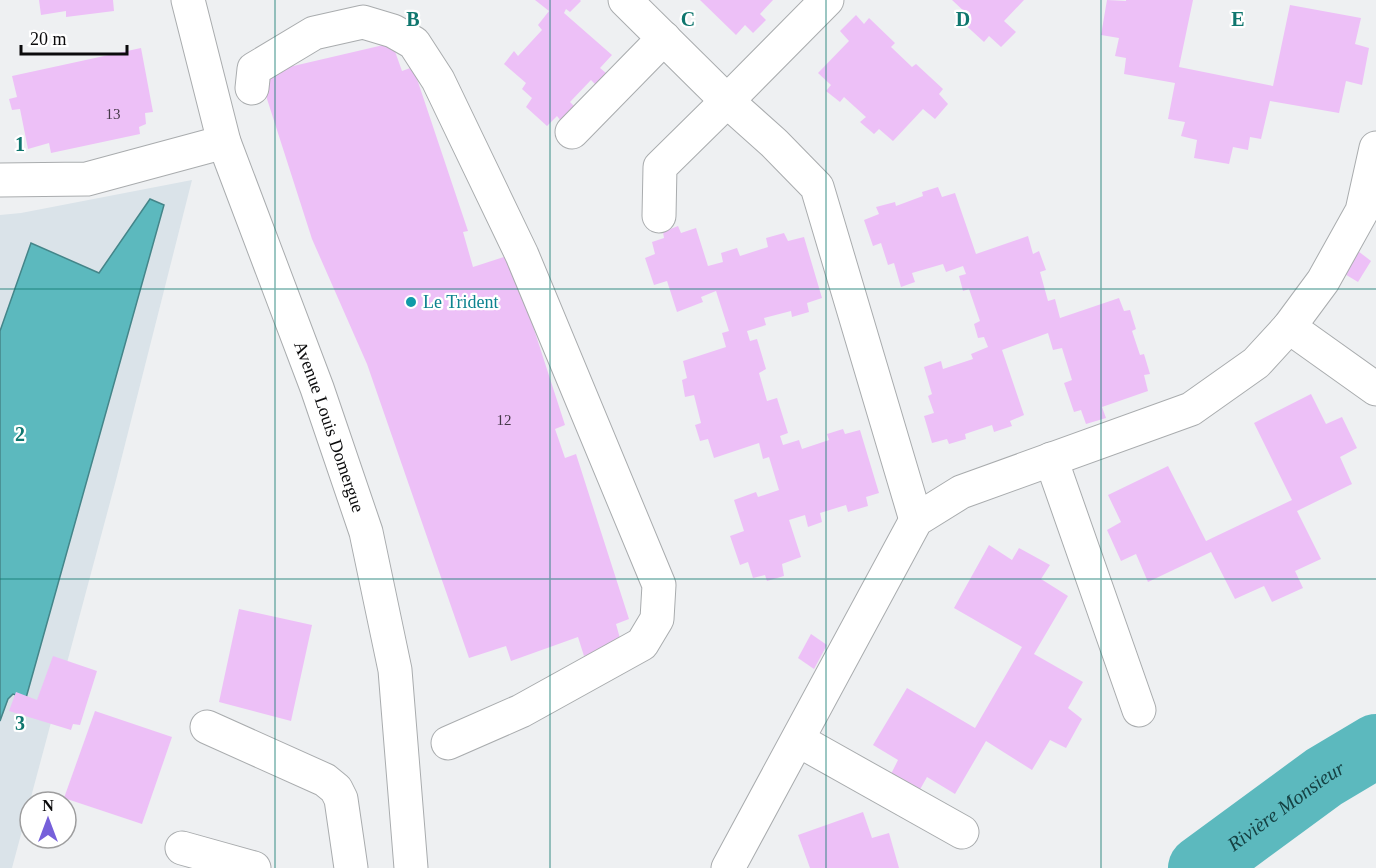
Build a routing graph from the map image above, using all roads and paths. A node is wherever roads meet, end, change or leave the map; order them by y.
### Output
1 (188, 0) edge
2 (625, 0) edge
3 (827, 0) edge
4 (664, 38) junction
5 (252, 88) dead end
6 (727, 102) junction
7 (572, 132) dead end
8 (224, 142) junction
9 (1376, 148) edge
10 (0, 180) edge
11 (659, 216) dead end
12 (1289, 327) junction
13 (1376, 388) edge
14 (1051, 459) junction
15 (916, 520) junction
16 (1139, 710) dead end
17 (207, 727) dead end
18 (798, 740) junction
19 (448, 743) dead end
20 (962, 832) dead end
21 (182, 848) dead end
22 (254, 868) edge
23 (351, 868) edge
24 (411, 868) edge
25 (728, 868) edge

1 - 8 street, Avenue Louis Domergue
2 - 4 street
3 - 6 street
4 - 6 street
4 - 7 street
5 - 19 street
6 - 11 street
6 - 15 street
8 - 10 street
8 - 24 street, Avenue Louis Domergue
9 - 12 street
12 - 13 street
12 - 14 street
14 - 15 street
14 - 16 street
15 - 18 street
17 - 23 street
18 - 20 street
18 - 25 street
21 - 22 street

